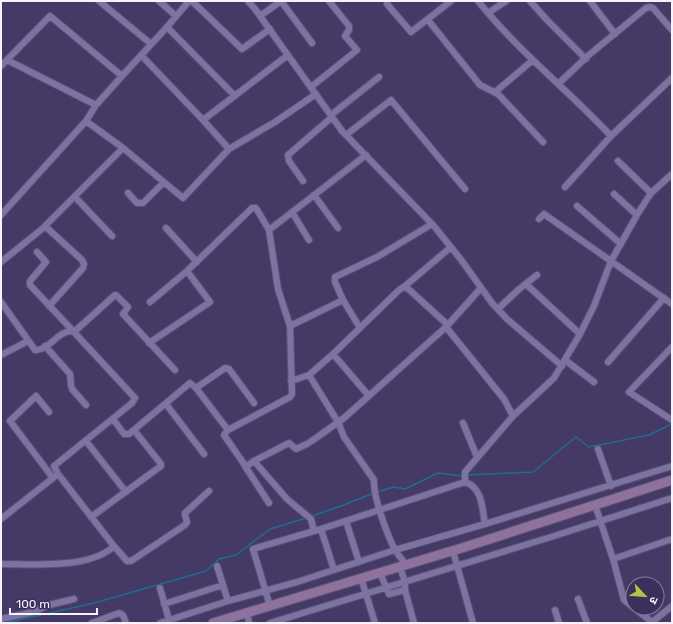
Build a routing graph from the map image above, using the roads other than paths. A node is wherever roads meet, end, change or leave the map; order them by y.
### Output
1 (99, 1) edge
2 (159, 1) edge
3 (189, 1) edge
4 (192, 1) edge
5 (248, 1) edge
6 (281, 1) edge
7 (329, 1) edge
8 (451, 1) edge
9 (478, 1) edge
10 (506, 1) edge
11 (530, 1) edge
12 (590, 1) edge
13 (645, 1) edge
14 (387, 4) dead end
15 (650, 7) junction
16 (488, 14) junction
17 (176, 16) junction
18 (260, 16) junction
19 (428, 20) junction
20 (167, 27) junction
21 (270, 29) junction
22 (672, 30) edge
23 (615, 34) junction
24 (312, 43) dead end
25 (151, 44) junction
26 (142, 55) junction
27 (288, 55) junction
28 (586, 59) junction
29 (6, 60) junction
30 (533, 60) junction
31 (1, 66) edge
32 (122, 76) junction
33 (379, 76) dead end
34 (672, 78) edge
35 (559, 83) junction
36 (311, 87) junction
37 (496, 92) junction
38 (316, 94) junction
39 (235, 96) junction
40 (96, 105) junction
41 (332, 116) junction
42 (203, 120) junction
43 (86, 121) junction
44 (346, 135) junction
45 (611, 136) junction
46 (543, 142) dead end
47 (123, 148) junction
48 (229, 149) junction
49 (366, 155) junction
50 (618, 160) dead end
51 (672, 174) edge
52 (303, 181) dead end
53 (164, 182) junction
54 (565, 187) dead end
55 (465, 189) dead end
56 (128, 193) dead end
57 (651, 193) junction
58 (614, 194) dead end
59 (314, 195) junction
60 (75, 197) junction
61 (577, 206) dead end
62 (292, 212) junction
63 (1, 214) edge
64 (637, 215) junction
65 (539, 219) dead end
66 (432, 224) junction
67 (46, 226) junction
68 (166, 228) dead end
69 (338, 228) dead end
70 (269, 230) junction
71 (112, 236) dead end
72 (309, 240) dead end
73 (621, 244) junction
74 (451, 248) junction
75 (37, 252) dead end
76 (611, 261) junction
77 (1, 262) edge
78 (197, 262) junction
79 (187, 271) junction
80 (537, 275) dead end
81 (526, 284) junction
82 (405, 286) junction
83 (481, 288) junction
84 (664, 298) junction
85 (343, 300) junction
86 (1, 302) edge
87 (150, 302) dead end
88 (672, 304) edge
89 (49, 306) junction
90 (498, 310) junction
91 (290, 326) junction
92 (447, 326) junction
93 (360, 328) junction
94 (74, 332) junction
95 (580, 334) junction
96 (28, 341) junction
97 (149, 342) junction
98 (45, 346) junction
99 (672, 347) edge
100 (333, 354) junction
101 (1, 355) edge
102 (565, 360) junction
103 (608, 362) dead end
104 (562, 366) junction
105 (175, 370) dead end
106 (309, 375) junction
107 (291, 381) junction
108 (594, 382) dead end
109 (196, 388) junction
110 (369, 396) junction
111 (254, 402) dead end
112 (166, 404) junction
113 (86, 405) dead end
114 (50, 412) dead end
115 (513, 416) junction
116 (113, 419) junction
117 (671, 419) edge
118 (338, 422) junction
119 (463, 423) dead end
120 (134, 430) junction
121 (228, 430) junction
122 (86, 441) junction
123 (598, 449) dead end
124 (204, 454) dead end
125 (477, 457) junction
126 (254, 461) junction
127 (245, 466) junction
128 (672, 466) edge
129 (58, 474) junction
130 (465, 477) junction
131 (53, 478) junction
132 (672, 480) edge
133 (611, 486) junction
134 (209, 491) dead end
135 (126, 492) junction
136 (672, 498) edge
137 (269, 503) dead end
138 (595, 505) junction
139 (380, 510) junction
140 (91, 518) junction
141 (1, 519) edge
142 (346, 521) junction
143 (600, 521) junction
144 (485, 524) junction
145 (321, 529) junction
146 (314, 531) junction
147 (672, 539) edge
148 (113, 545) junction
149 (395, 550) junction
150 (452, 551) junction
151 (613, 560) junction
152 (359, 562) junction
153 (1, 564) edge
154 (217, 566) dead end
155 (403, 566) junction
156 (457, 566) junction
157 (334, 570) junction
158 (380, 573) junction
159 (361, 578) junction
160 (405, 582) junction
161 (223, 585) junction
162 (387, 587) junction
163 (160, 588) dead end
164 (405, 590) junction
165 (266, 591) junction
166 (366, 594) junction
167 (74, 598) dead end
168 (578, 599) dead end
169 (228, 601) junction
170 (164, 604) junction
171 (270, 606) junction
172 (672, 606) edge
173 (555, 610) dead end
174 (247, 613) junction
175 (1, 619) edge
176 (169, 620) junction
177 (92, 623) edge
178 (126, 623) edge
179 (160, 623) edge
180 (213, 623) edge
181 (249, 623) edge
182 (270, 623) edge
183 (375, 623) edge
184 (414, 623) edge
185 (474, 623) edge
186 (559, 623) edge
187 (587, 623) edge
188 (652, 623) edge

1 - 25 street
2 - 17 street
3 - 17 street
4 - 21 street
5 - 18 street
6 - 18 street
6 - 24 street
7 - 36 street
8 - 19 street
9 - 16 street
10 - 16 street
11 - 28 street
12 - 23 street
13 - 15 street
14 - 19 street
15 - 22 street
15 - 23 street
16 - 30 street
17 - 20 street
18 - 21 street
19 - 37 street
20 - 25 street
20 - 39 street
21 - 27 street
23 - 28 street
25 - 26 street
26 - 32 street
26 - 42 street
27 - 36 street
27 - 39 street
28 - 35 street
29 - 31 street
29 - 32 street
29 - 40 street
30 - 35 street
30 - 37 street
32 - 40 street
33 - 41 street
34 - 45 street
35 - 45 street
36 - 38 street
37 - 46 street
38 - 41 street
38 - 48 street
39 - 42 street
40 - 43 street
41 - 44 street
41 - 52 street
42 - 48 street
43 - 47 street
43 - 63 street
44 - 49 street
44 - 55 street
45 - 54 street
47 - 53 street
47 - 60 street
48 - 53 street
49 - 59 street
49 - 66 street
50 - 57 street
51 - 57 street
53 - 56 street
57 - 64 street
58 - 64 street
59 - 62 street
59 - 69 street
60 - 67 street
60 - 71 street
61 - 73 street
62 - 70 street
62 - 72 street
64 - 73 street
65 - 76 street
66 - 74 street
66 - 85 street
67 - 77 street
67 - 89 street
68 - 78 street
70 - 78 street
70 - 91 street
73 - 76 street
74 - 82 street
74 - 83 street
75 - 89 street
76 - 84 street
76 - 95 street
78 - 79 street
79 - 87 street
79 - 97 street
80 - 81 street
81 - 90 street
81 - 95 street
82 - 92 street
82 - 93 street
83 - 90 street
83 - 92 street
84 - 88 street
84 - 103 street
85 - 91 street
85 - 93 street
86 - 96 street
89 - 94 street
90 - 104 street
91 - 107 street
92 - 110 street
92 - 115 street
93 - 100 street
94 - 97 street
94 - 98 street
94 - 116 street
95 - 102 street
96 - 98 street
96 - 101 street
97 - 105 street
98 - 113 street
99 - 117 street
100 - 106 street
100 - 110 street
102 - 104 street
102 - 108 street
104 - 115 street
106 - 107 street
106 - 118 street
107 - 121 street
109 - 111 street
109 - 112 street
109 - 121 street
110 - 118 street
112 - 120 street
112 - 124 street
114 - 131 street
115 - 125 street
116 - 120 street
116 - 122 street
118 - 126 street
118 - 139 street
119 - 125 street
120 - 135 street
121 - 127 street
122 - 129 street
122 - 135 street
123 - 133 street
125 - 130 street
126 - 127 street
126 - 146 street
127 - 137 street
128 - 133 street
129 - 131 street
129 - 140 street
130 - 139 street
130 - 144 street
131 - 141 street
132 - 138 main road
133 - 144 street
134 - 148 street
135 - 140 street
136 - 143 street
138 - 143 street
138 - 150 main road
139 - 142 street
139 - 149 street
140 - 148 street
142 - 145 street
142 - 152 street
143 - 151 street
143 - 156 street
144 - 149 street
145 - 146 street
145 - 157 street
146 - 165 street
147 - 151 street
148 - 153 street
149 - 152 street
149 - 155 street
150 - 155 main road
150 - 156 street
151 - 188 street
152 - 157 street
154 - 161 street
155 - 158 main road
155 - 160 street
156 - 160 street
156 - 185 street
157 - 165 street
158 - 159 main road
158 - 162 street
159 - 166 street
159 - 171 main road
160 - 162 street
160 - 164 street
161 - 169 street
161 - 170 street
162 - 164 street
162 - 166 street
163 - 170 street
164 - 184 street
165 - 169 street
165 - 171 street
166 - 182 street
166 - 183 street
167 - 175 street
168 - 187 street
169 - 176 street
170 - 176 street
171 - 174 main road
172 - 188 street
173 - 186 street
174 - 180 main road
174 - 181 street
176 - 179 street
177 - 178 street

